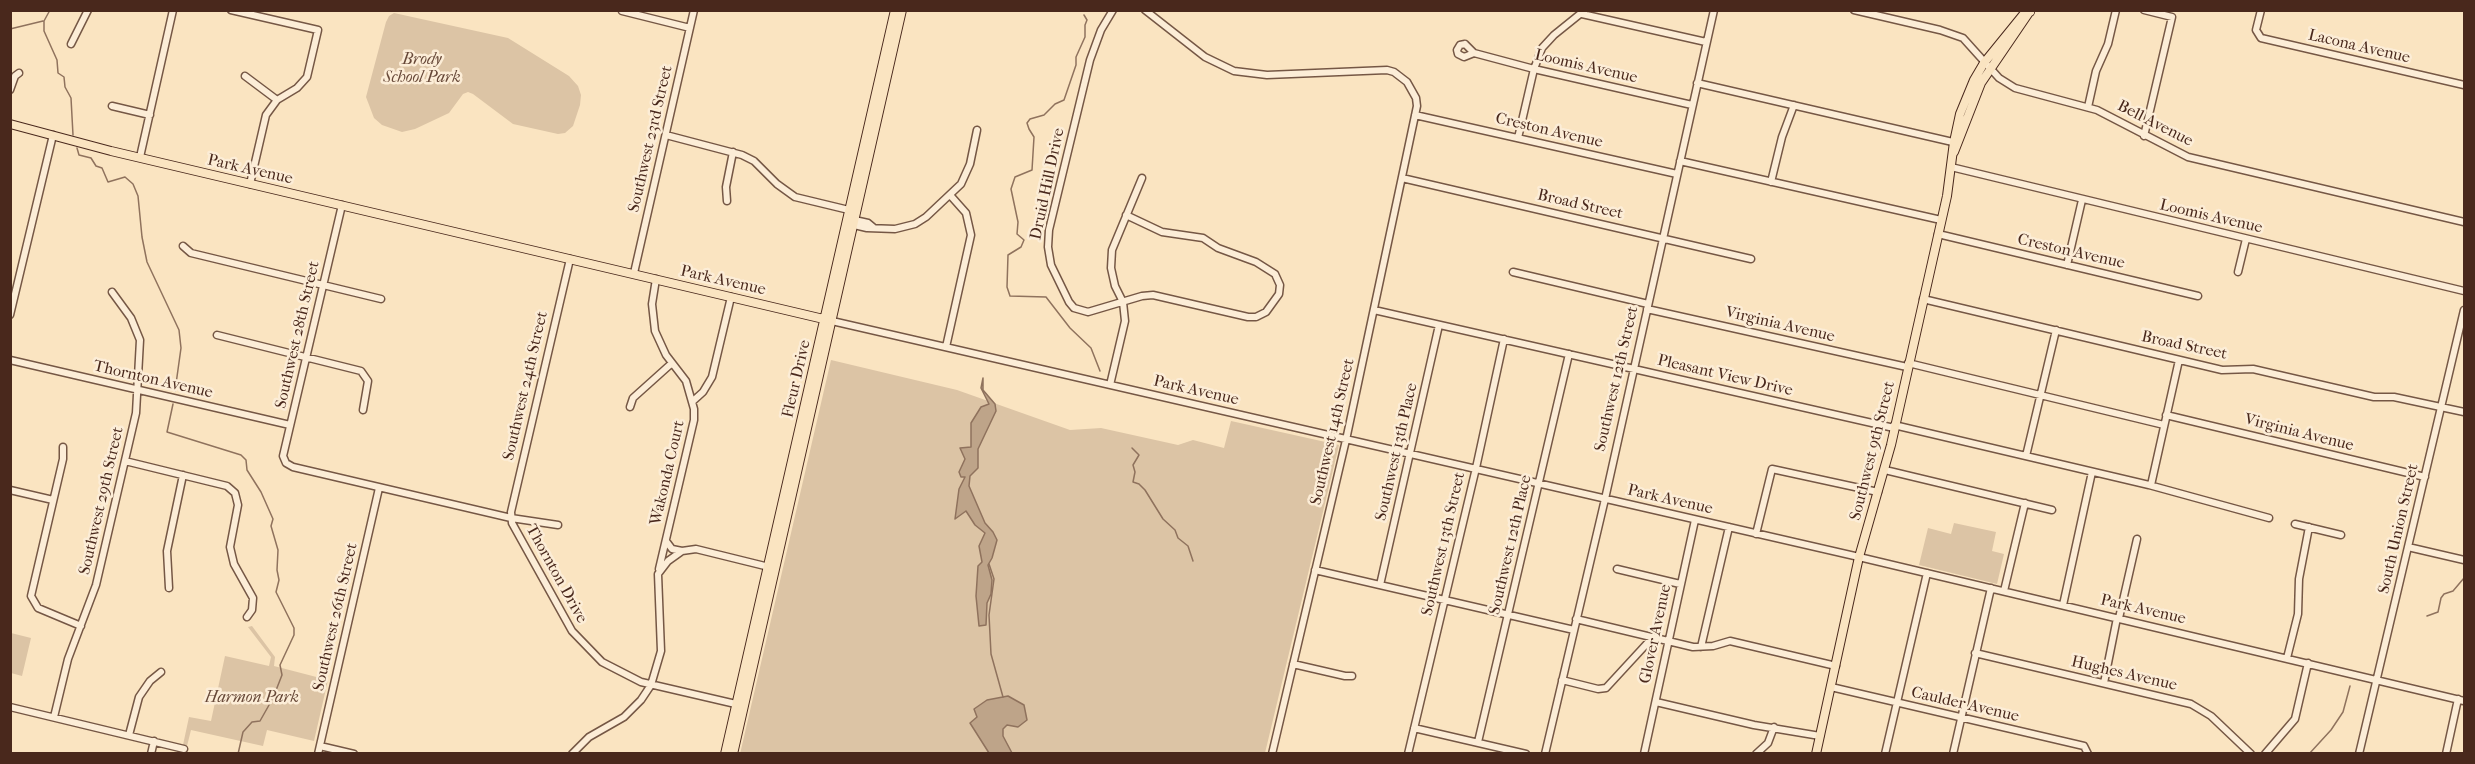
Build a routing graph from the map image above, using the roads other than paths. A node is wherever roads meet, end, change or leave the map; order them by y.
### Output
1 (88, 10) edge
2 (173, 10) edge
3 (231, 10) edge
4 (694, 10) edge
5 (895, 10) edge
6 (902, 10) edge
7 (1113, 10) edge
8 (1145, 10) edge
9 (1714, 10) edge
10 (1854, 10) edge
11 (2116, 10) edge
12 (2144, 10) edge
13 (2261, 10) edge
14 (622, 11) edge
15 (2030, 11) edge
16 (1583, 12) edge
17 (690, 28) junction
18 (1706, 42) junction
19 (71, 44) dead end
20 (1474, 53) dead end
21 (1987, 66) junction
22 (1534, 69) junction
23 (19, 73) dead end
24 (245, 76) dead end
25 (1697, 83) junction
26 (2464, 85) edge
27 (10, 90) edge
28 (277, 100) junction
29 (1692, 105) junction
30 (1794, 105) junction
31 (112, 106) dead end
32 (2088, 107) junction
33 (150, 115) junction
34 (1415, 115) junction
35 (10, 124) edge
36 (977, 130) dead end
37 (53, 135) junction
38 (666, 135) junction
39 (2144, 136) junction
40 (1518, 138) junction
41 (1956, 143) junction
42 (733, 152) junction
43 (140, 157) junction
44 (1680, 161) junction
45 (1951, 167) junction
46 (1677, 174) junction
47 (1142, 178) dead end
48 (1402, 178) junction
49 (1771, 182) junction
50 (250, 184) junction
51 (950, 195) junction
52 (2082, 200) junction
53 (727, 201) dead end
54 (342, 205) junction
55 (1126, 215) junction
56 (852, 218) junction
57 (1941, 220) junction
58 (2464, 222) edge
59 (1938, 234) junction
60 (1663, 238) junction
61 (2246, 239) junction
62 (183, 246) dead end
63 (570, 259) junction
64 (1751, 259) dead end
65 (2067, 265) junction
66 (1513, 272) dead end
67 (2238, 272) dead end
68 (634, 273) junction
69 (656, 279) junction
70 (323, 285) junction
71 (2464, 291) edge
72 (112, 292) dead end
73 (2198, 296) dead end
74 (731, 297) junction
75 (381, 298) dead end
76 (1923, 299) junction
77 (1123, 302) junction
78 (1648, 306) junction
79 (1374, 310) junction
80 (2464, 310) edge
81 (10, 315) edge
82 (828, 320) junction
83 (1439, 325) junction
84 (2056, 330) junction
85 (217, 335) dead end
86 (1504, 339) junction
87 (946, 348) junction
88 (1569, 354) junction
89 (306, 356) junction
90 (10, 360) edge
91 (2179, 360) junction
92 (672, 363) junction
93 (1907, 365) junction
94 (1634, 369) junction
95 (1110, 385) junction
96 (138, 390) junction
97 (2040, 395) junction
98 (693, 401) junction
99 (630, 406) dead end
100 (2442, 406) junction
101 (363, 410) dead end
102 (2464, 412) edge
103 (2166, 415) junction
104 (2164, 424) junction
105 (290, 426) junction
106 (1894, 427) junction
107 (1346, 440) junction
108 (63, 447) dead end
109 (1410, 455) junction
110 (2026, 456) junction
111 (125, 461) junction
112 (1475, 469) junction
113 (1885, 470) junction
114 (2092, 472) junction
115 (183, 475) junction
116 (2425, 477) junction
117 (1539, 484) junction
118 (2151, 485) junction
119 (380, 488) junction
120 (10, 490) edge
121 (1878, 492) junction
122 (1605, 499) junction
123 (53, 500) junction
124 (2025, 503) junction
125 (2052, 510) dead end
126 (2268, 518) dead end
127 (511, 519) junction
128 (1695, 520) junction
129 (2295, 524) dead end
130 (558, 525) dead end
131 (1729, 527) junction
132 (2309, 527) junction
133 (1756, 534) junction
134 (2341, 535) dead end
135 (2137, 539) dead end
136 (666, 541) junction
137 (2408, 547) junction
138 (682, 551) junction
139 (1859, 557) junction
140 (2464, 560) edge
141 (769, 565) junction
142 (1617, 569) dead end
143 (1315, 570) junction
144 (1927, 573) junction
145 (658, 574) junction
146 (774, 575) junction
147 (1680, 584) junction
148 (1380, 585) junction
149 (169, 588) dead end
150 (1991, 588) junction
151 (2004, 591) junction
152 (1444, 600) junction
153 (2063, 605) junction
154 (1509, 615) junction
155 (247, 617) dead end
156 (2118, 618) junction
157 (1576, 620) junction
158 (81, 626) junction
159 (1574, 630) junction
160 (1653, 638) junction
161 (1668, 641) junction
162 (1701, 647) junction
163 (1975, 653) junction
164 (2287, 658) junction
165 (2308, 663) junction
166 (1293, 664) junction
167 (1836, 666) junction
168 (161, 672) dead end
169 (1352, 675) dead end
170 (1562, 680) junction
171 (2377, 680) junction
172 (2104, 683) junction
173 (651, 685) junction
174 (1831, 687) junction
175 (2461, 700) edge
176 (1656, 702) junction
177 (1897, 702) junction
178 (740, 705) junction
179 (10, 707) edge
180 (54, 717) junction
181 (1961, 718) junction
182 (1414, 728) junction
183 (1774, 728) junction
184 (129, 735) junction
185 (1820, 736) junction
186 (154, 741) junction
187 (1478, 742) junction
188 (320, 746) junction
189 (184, 748) dead end
190 (151, 753) edge
191 (318, 753) edge
192 (354, 753) edge
193 (572, 753) edge
194 (725, 753) edge
195 (733, 753) edge
196 (1272, 753) edge
197 (1408, 753) edge
198 (1526, 753) edge
199 (1545, 753) edge
200 (1644, 753) edge
201 (1756, 753) edge
202 (1816, 753) edge
203 (1885, 753) edge
204 (1953, 753) edge
205 (2088, 753) edge
206 (2251, 753) edge
207 (2265, 753) edge
208 (2359, 753) edge
209 (2446, 753) edge

1 - 19 street
2 - 33 street
3 - 28 street
4 - 17 street, Southwest 23rd Street
5 - 56 main road, Fleur Drive
6 - 56 main road, Fleur Drive
7 - 77 street, Druid Hill Drive
8 - 34 street
9 - 18 street, Southwest 12th Street
10 - 21 street, Bell Avenue
11 - 32 street
12 - 39 street
13 - 26 street, Lacona Avenue
14 - 17 street
15 - 21 main road, Southwest 9th Street
16 - 18 street
16 - 22 street
17 - 38 street, Southwest 23rd Street
18 - 25 street, Southwest 12th Street
20 - 22 street, Loomis Avenue
21 - 32 street, Bell Avenue
21 - 41 main road, Southwest 9th Street
22 - 29 street, Loomis Avenue
22 - 40 street
23 - 27 street
24 - 28 street
25 - 29 street, Southwest 12th Street
25 - 30 street
28 - 50 street
29 - 44 street, Southwest 12th Street
30 - 41 street
30 - 49 street
31 - 33 street
32 - 39 street, Bell Avenue
33 - 43 street
34 - 40 street, Creston Avenue
34 - 48 street, Southwest 14th Street
35 - 37 main road, Park Avenue
36 - 51 street
37 - 43 main road, Park Avenue
37 - 81 street
38 - 42 street
38 - 68 street, Southwest 23rd Street
39 - 58 street, Bell Avenue
40 - 46 street, Creston Avenue
41 - 45 main road, Southwest 9th Street
42 - 53 street
42 - 56 street
43 - 50 main road, Park Avenue
44 - 46 street, Southwest 12th Street
44 - 49 street
45 - 52 street, Loomis Avenue
45 - 57 main road, Southwest 9th Street
46 - 60 street, Southwest 12th Street
47 - 55 street
48 - 60 street, Broad Street
48 - 79 street, Southwest 14th Street
49 - 57 street
50 - 54 main road, Park Avenue
51 - 56 street
51 - 87 street
52 - 61 street, Loomis Avenue
52 - 65 street
54 - 63 main road, Park Avenue
54 - 70 street, Southwest 28th Street
55 - 77 street
55 - 77 street, Druid Hill Drive
56 - 82 main road, Fleur Drive
57 - 59 main road, Southwest 9th Street
59 - 65 street, Creston Avenue
59 - 76 main road, Southwest 9th Street
60 - 64 street, Broad Street
60 - 78 street, Southwest 12th Street
61 - 67 street
61 - 71 street, Loomis Avenue
62 - 70 street
63 - 68 main road, Park Avenue
63 - 127 street, Southwest 24th Street
65 - 73 street, Creston Avenue
66 - 78 street, Virginia Avenue
68 - 69 main road, Park Avenue
69 - 74 main road, Park Avenue
69 - 92 street, Wakonda Court
70 - 75 street
70 - 89 street, Southwest 28th Street
72 - 96 street, Southwest 29th Street
74 - 82 main road, Park Avenue
74 - 98 street
76 - 84 street, Broad Street
76 - 93 main road, Southwest 9th Street
77 - 95 street
78 - 93 street, Virginia Avenue
78 - 94 street, Southwest 12th Street
79 - 83 street, Pleasant View Drive
79 - 107 street, Southwest 14th Street
80 - 100 street, South Union Street
82 - 87 street, Park Avenue
82 - 141 main road, Fleur Drive
82 - 146 main road, Fleur Drive
83 - 86 street, Pleasant View Drive
83 - 109 street, Southwest 13th Place
84 - 91 street, Broad Street
84 - 97 street
85 - 89 street
86 - 88 street, Pleasant View Drive
86 - 112 street, Southwest 13th Street
87 - 95 street, Park Avenue
88 - 94 street, Pleasant View Drive
88 - 117 street, Southwest 12th Place
89 - 101 street
89 - 105 street, Southwest 28th Street
90 - 96 street, Thornton Avenue
91 - 100 street, Broad Street
91 - 103 street
92 - 98 street, Wakonda Court
92 - 99 street
93 - 97 street, Virginia Avenue
93 - 106 main road, Southwest 9th Street
94 - 106 street, Pleasant View Drive
94 - 122 street, Southwest 12th Street
95 - 107 street, Park Avenue
96 - 105 street, Thornton Avenue
96 - 111 street, Southwest 29th Street
97 - 104 street, Virginia Avenue
97 - 110 street
98 - 136 street, Wakonda Court
100 - 102 street, Broad Street
100 - 116 street, South Union Street
103 - 104 street
103 - 116 street, Virginia Avenue
104 - 118 street
105 - 119 street, Southwest 28th Street
106 - 110 street, Pleasant View Drive
106 - 113 main road, Southwest 9th Street
107 - 109 street, Park Avenue
107 - 143 street, Southwest 14th Street
108 - 123 street
109 - 112 street, Park Avenue
109 - 148 street, Southwest 13th Place
110 - 114 street, Pleasant View Drive
111 - 115 street
111 - 158 street, Southwest 29th Street
112 - 117 street, Park Avenue
112 - 152 street, Southwest 13th Street
113 - 121 main road, Southwest 9th Street
113 - 124 street
114 - 118 street, Pleasant View Drive
114 - 153 street
115 - 149 street
115 - 155 street
116 - 137 street, South Union Street
117 - 122 street, Park Avenue
117 - 154 street, Southwest 12th Place
118 - 126 street, Pleasant View Drive
119 - 127 street
119 - 188 street, Southwest 26th Street
120 - 123 street
121 - 133 street
121 - 139 main road, Southwest 9th Street
122 - 128 street, Park Avenue
122 - 157 street, Southwest 12th Street
123 - 158 street
124 - 125 street
124 - 151 street
127 - 130 street
127 - 173 street, Thornton Drive
128 - 131 street, Park Avenue
128 - 147 street, Glover Avenue
129 - 132 street
131 - 133 street, Park Avenue
131 - 162 street
132 - 134 street
132 - 164 street
133 - 139 street, Park Avenue
135 - 156 street
136 - 138 street
136 - 145 street, Wakonda Court
137 - 140 street
137 - 171 street, South Union Street
138 - 141 street
138 - 145 street
139 - 144 street, Park Avenue
139 - 167 main road, Southwest 9th Street
141 - 146 street
141 - 178 main road, Fleur Drive
142 - 147 street
143 - 148 street
143 - 166 street, Southwest 14th Street
144 - 150 street, Park Avenue
144 - 177 street
145 - 173 street, Wakonda Court
146 - 178 main road, Fleur Drive
147 - 161 street, Glover Avenue
148 - 152 street
150 - 151 street, Park Avenue
150 - 163 street
151 - 153 street, Park Avenue
152 - 154 street
152 - 182 street, Southwest 13th Street
153 - 156 street, Park Avenue
154 - 159 street
154 - 187 street, Southwest 12th Place
156 - 164 street, Park Avenue
156 - 172 street
157 - 159 street, Southwest 12th Street
157 - 160 street
158 - 180 street, Southwest 29th Street
159 - 170 street, Southwest 12th Street
160 - 161 street
160 - 170 street
161 - 162 street
161 - 176 street, Glover Avenue
162 - 167 street
163 - 172 street, Hughes Avenue
163 - 181 street
164 - 165 street, Park Avenue
165 - 171 street, Park Avenue
165 - 207 street
166 - 169 street
166 - 196 street, Southwest 14th Street
167 - 174 main road, Southwest 9th Street
168 - 184 street
170 - 199 street, Southwest 12th Street
171 - 175 street, Park Avenue
171 - 208 street, South Union Street
172 - 206 street, Hughes Avenue
173 - 178 street, Thornton Drive
173 - 193 street
174 - 177 street, Caulder Avenue
174 - 185 main road, Southwest 9th Street
175 - 209 street
176 - 183 street
176 - 200 street, Glover Avenue
177 - 181 street, Caulder Avenue
177 - 203 street
178 - 194 main road, Fleur Drive
178 - 195 main road, Fleur Drive
179 - 180 street
180 - 184 street
181 - 204 street
181 - 205 street, Caulder Avenue
182 - 187 street
182 - 197 street, Southwest 13th Street
183 - 185 street
183 - 201 street
184 - 186 street
185 - 202 main road, Southwest 9th Street
186 - 189 street
186 - 190 street
187 - 198 street
188 - 191 street, Southwest 26th Street
188 - 192 street

